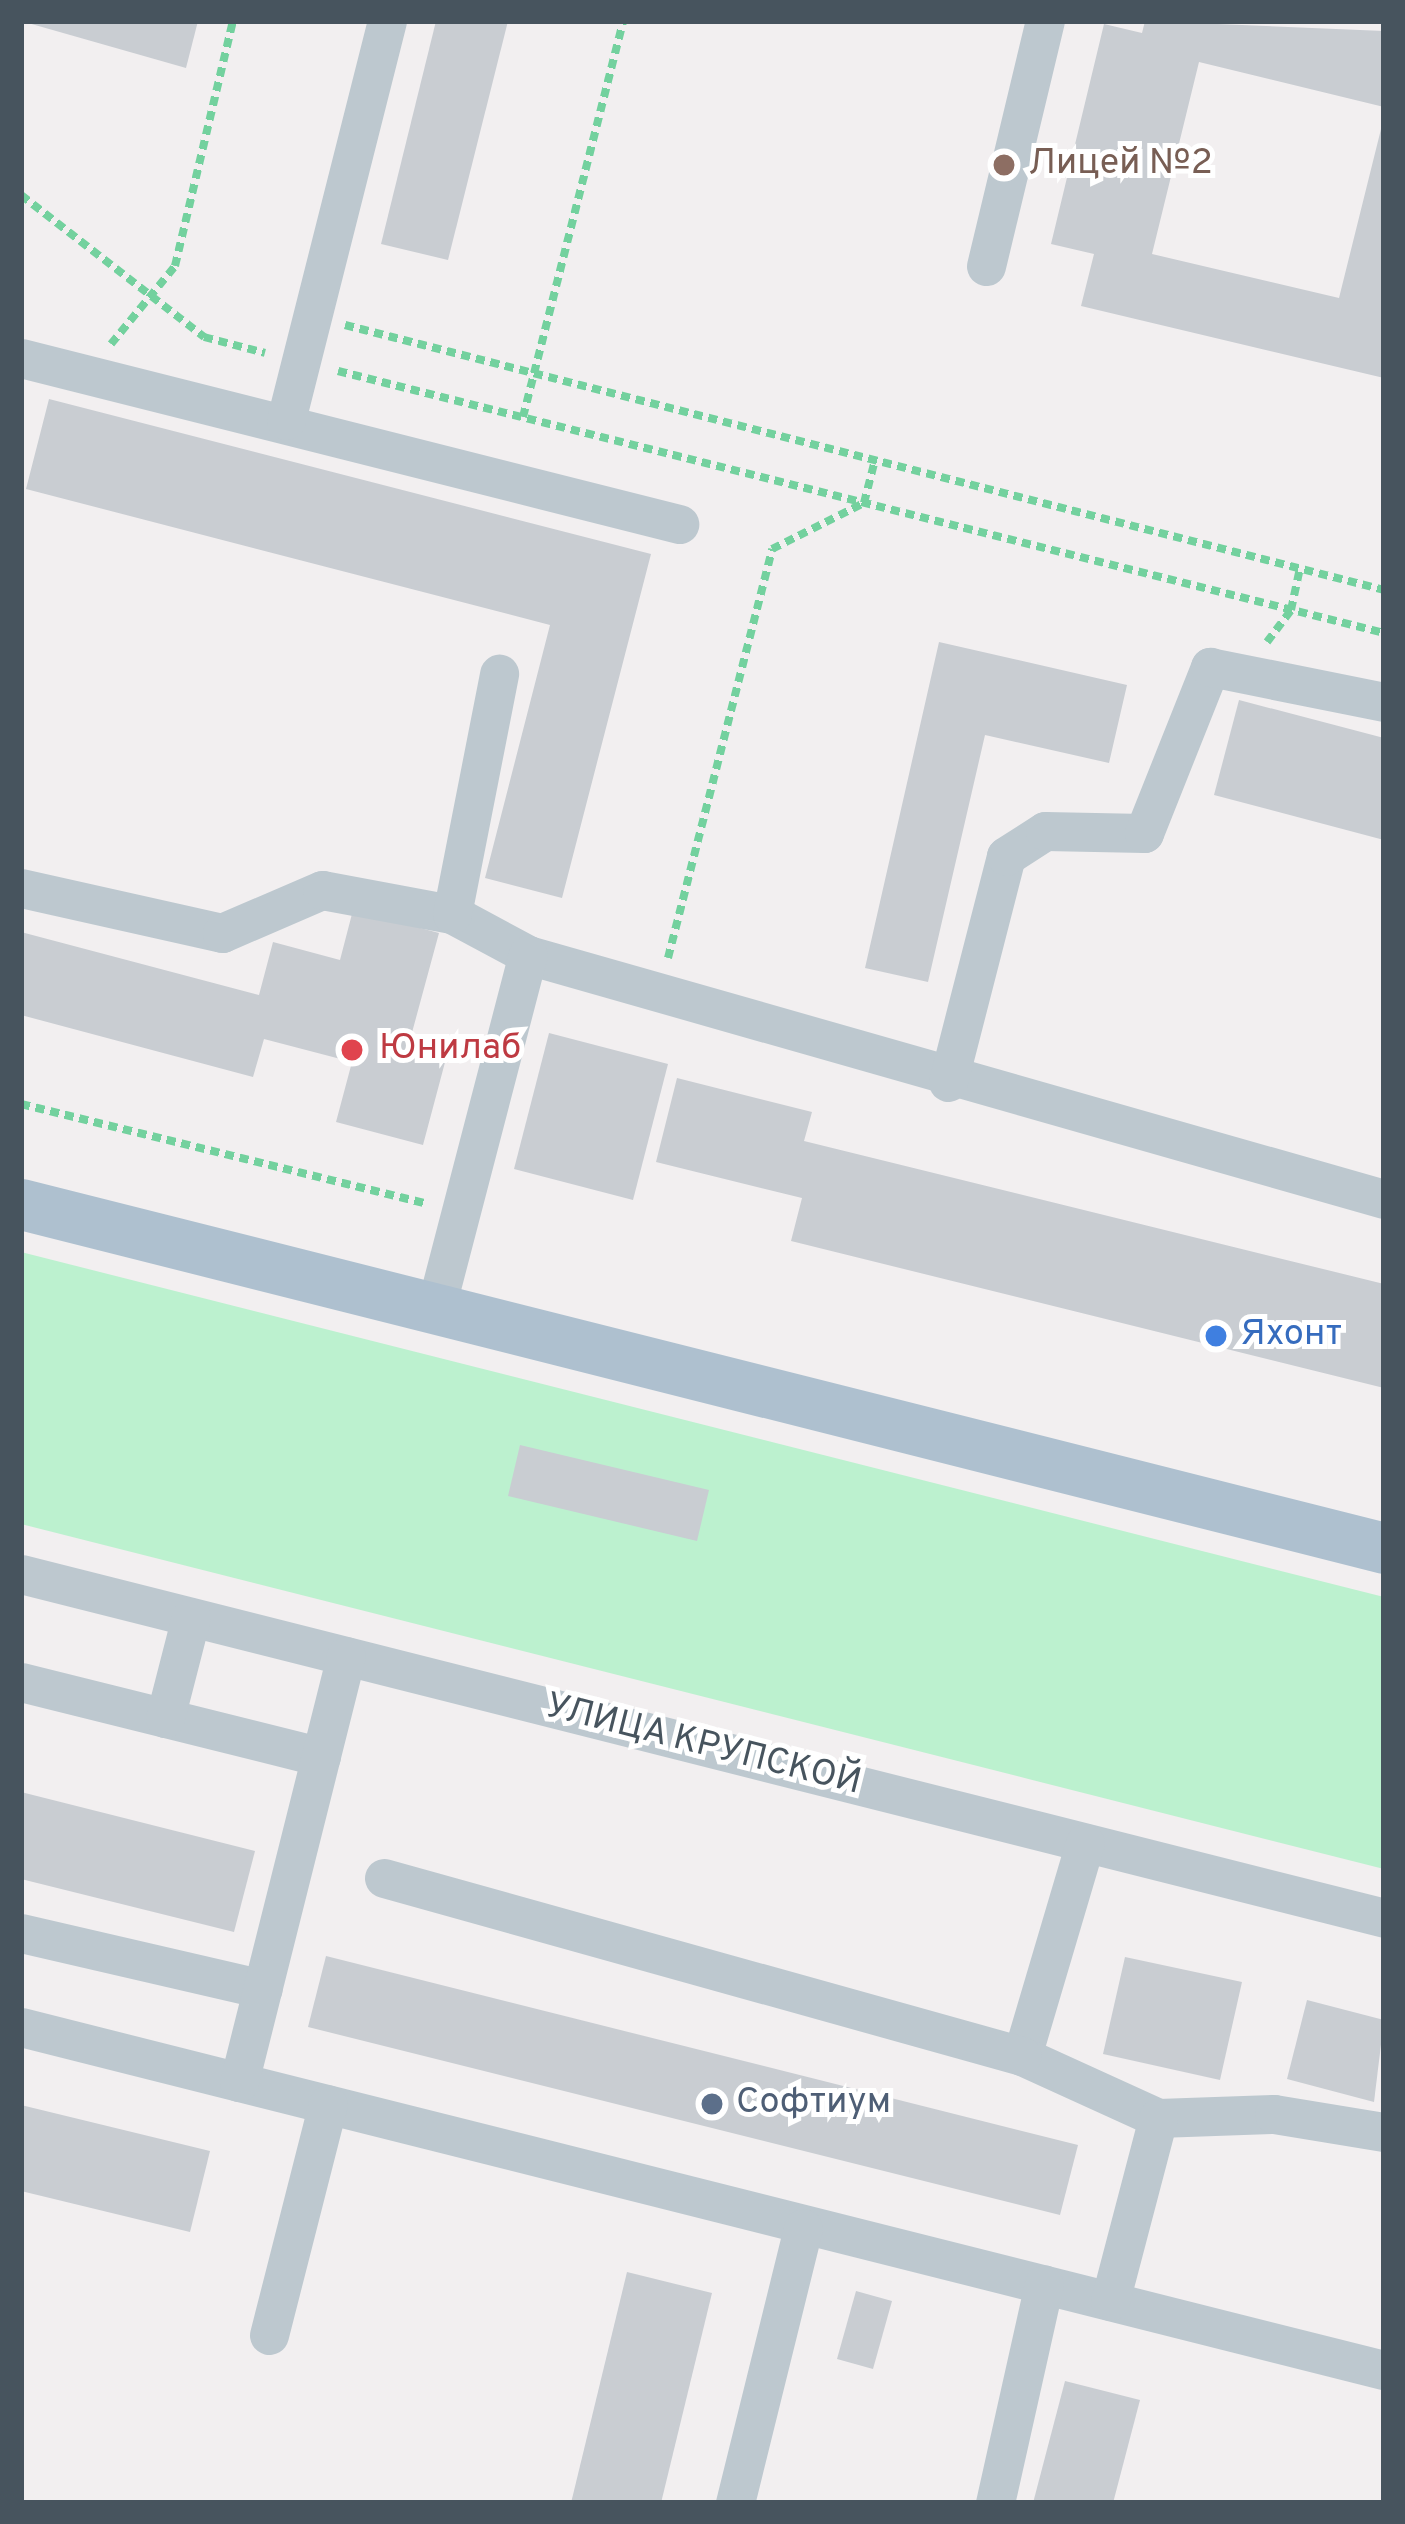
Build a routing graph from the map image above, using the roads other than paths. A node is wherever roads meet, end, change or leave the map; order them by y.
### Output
1 (387, 21) edge
2 (1045, 21) edge
3 (986, 266) dead end
4 (21, 358) edge
5 (286, 420) junction
6 (679, 524) dead end
7 (499, 674) dead end
8 (1384, 702) edge
9 (21, 888) edge
10 (452, 914) junction
11 (528, 955) junction
12 (948, 1082) junction
13 (1384, 1199) edge
14 (21, 1204) edge
15 (436, 1307) junction
16 (1384, 1548) edge
17 (21, 1574) edge
18 (190, 1617) junction
19 (346, 1656) junction
20 (21, 1682) edge
21 (165, 1718) junction
22 (321, 1757) junction
23 (1085, 1843) junction
24 (384, 1878) dead end
25 (1384, 1918) edge
26 (21, 1933) edge
27 (262, 1989) junction
28 (21, 2027) edge
29 (1022, 2056) junction
30 (239, 2082) junction
31 (328, 2104) junction
32 (1158, 2118) junction
33 (1384, 2132) edge
34 (803, 2228) junction
35 (1043, 2284) junction
36 (1110, 2301) junction
37 (269, 2335) dead end
38 (1384, 2370) edge
39 (735, 2503) edge
40 (995, 2503) edge

1 - 5 street
2 - 3 street
4 - 5 street
5 - 6 street
7 - 10 street
8 - 12 street
9 - 10 street
10 - 11 street
11 - 12 street
11 - 15 street
12 - 13 street
14 - 15 main road
15 - 16 main road
17 - 18 street, УЛИЦА КРУПСКОЙ
18 - 19 street, УЛИЦА КРУПСКОЙ
18 - 21 street
19 - 22 street
19 - 23 street, УЛИЦА КРУПСКОЙ
20 - 21 street
21 - 22 street
22 - 27 street
23 - 25 street, УЛИЦА КРУПСКОЙ
23 - 29 street
24 - 29 street
26 - 27 street
27 - 30 street
28 - 30 street
29 - 32 street
30 - 31 street
31 - 34 street
31 - 37 street
32 - 33 street
32 - 36 street
34 - 35 street
34 - 39 street
35 - 36 street
35 - 40 street
36 - 38 street

